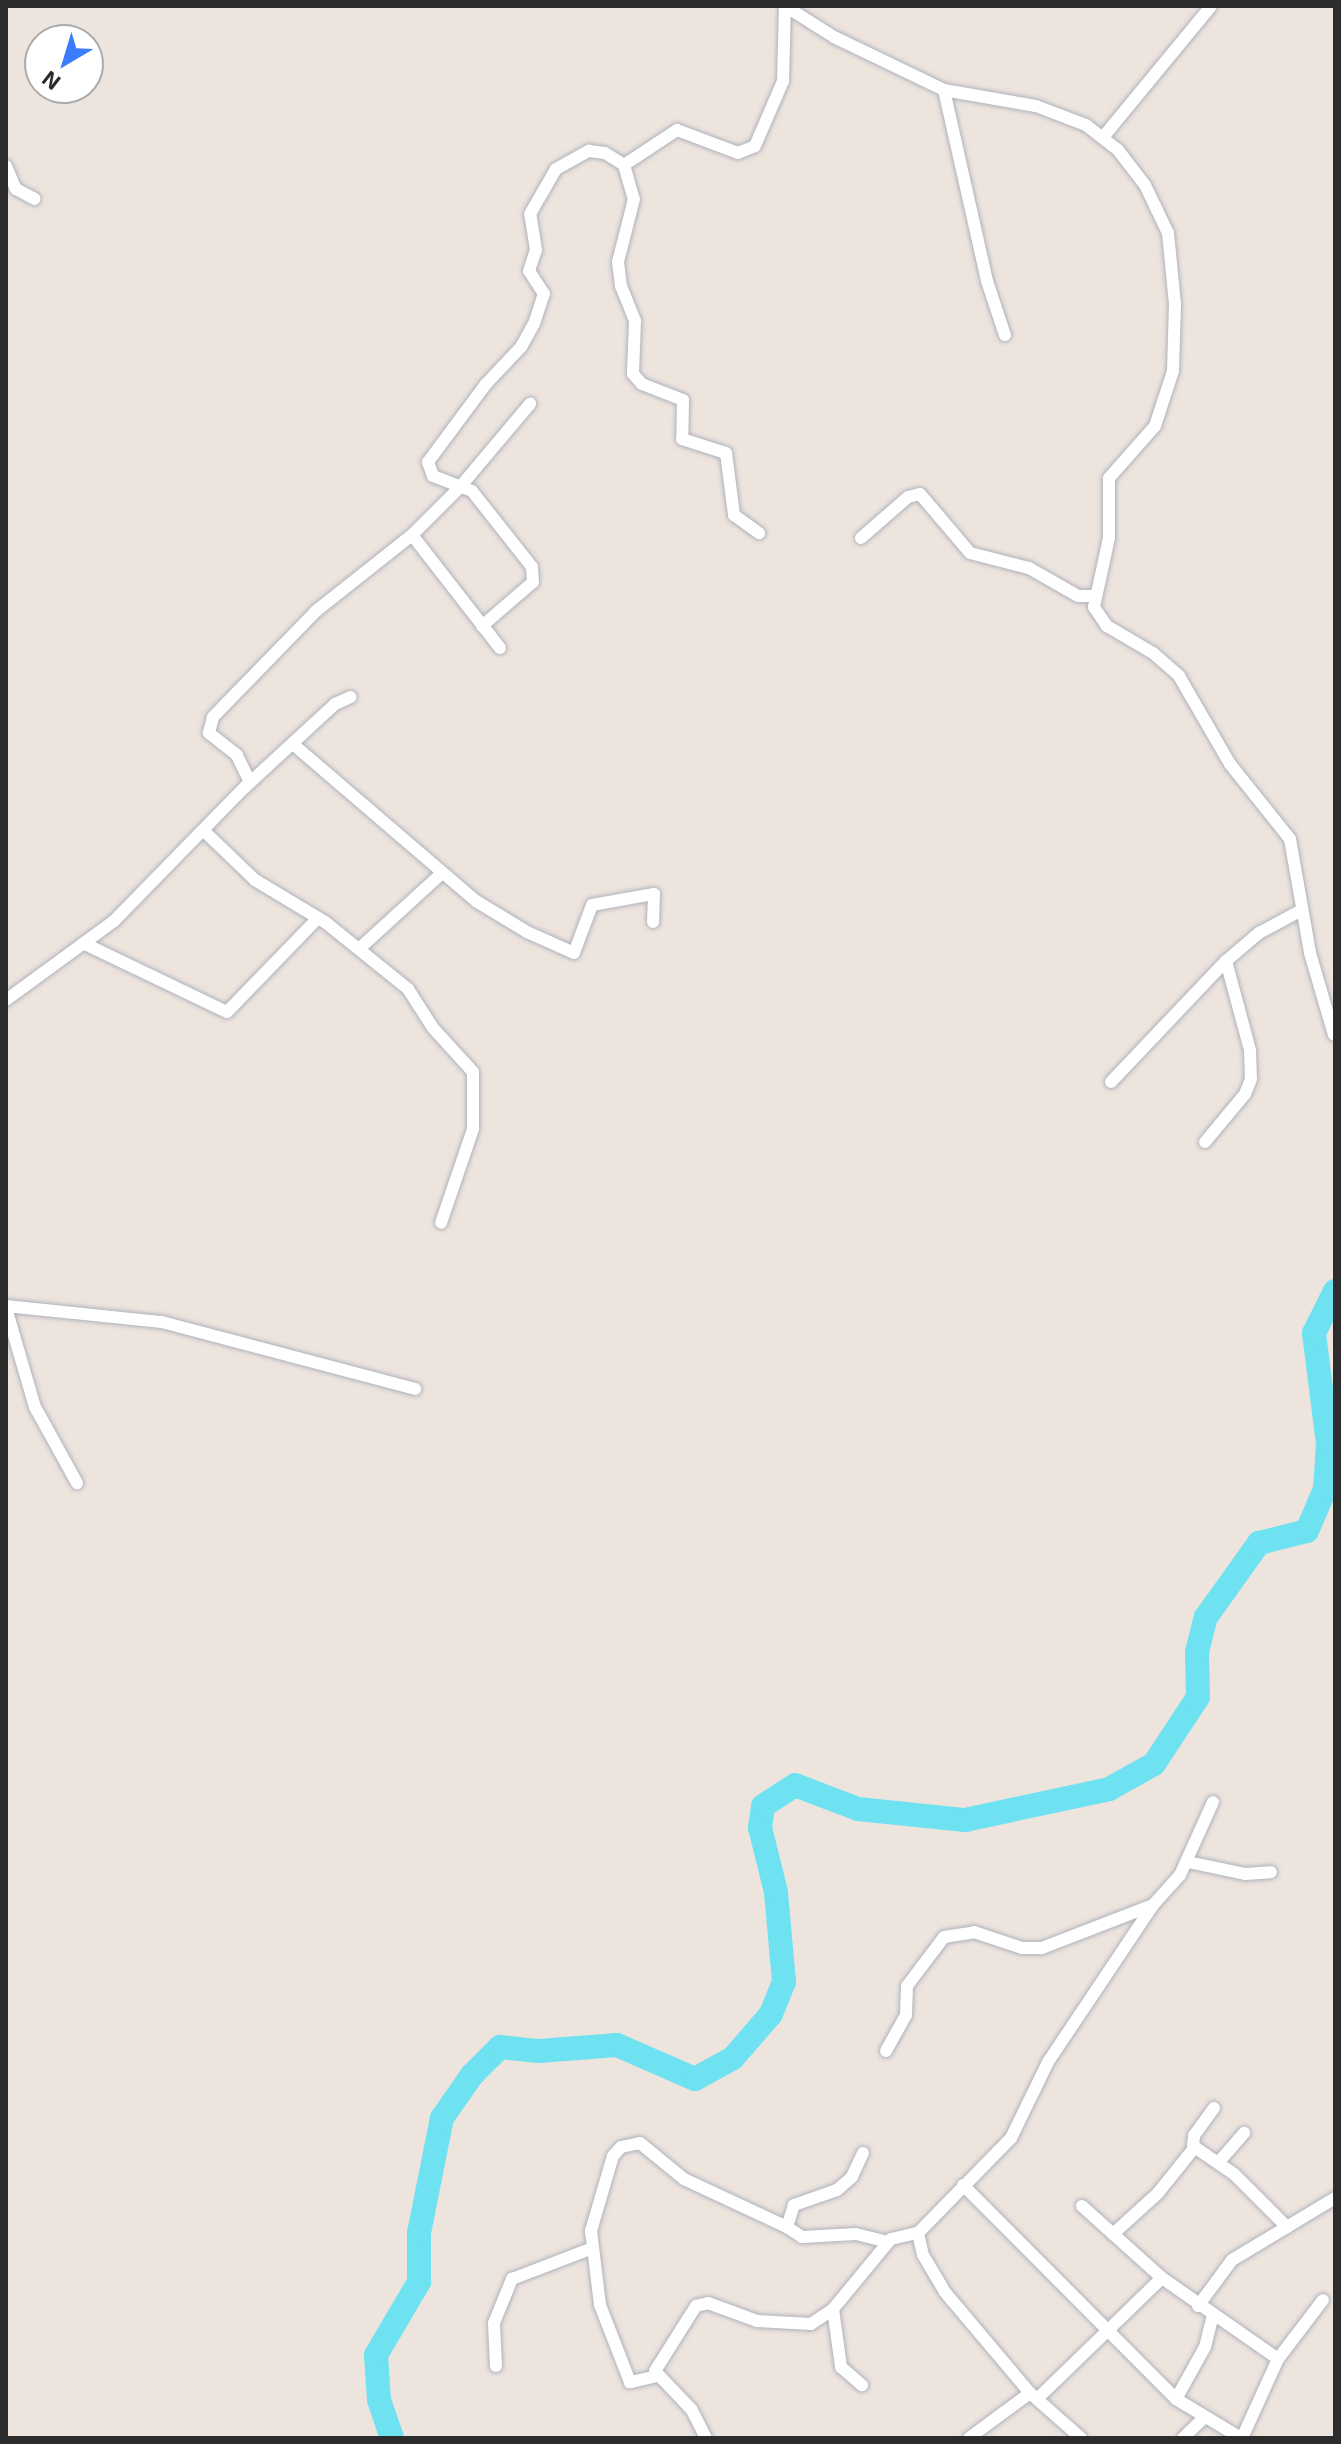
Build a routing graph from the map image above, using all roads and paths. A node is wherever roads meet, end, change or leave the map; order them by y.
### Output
1 (785, 6) edge
2 (1211, 6) edge
3 (944, 90) junction
4 (1104, 136) junction
5 (624, 165) junction
6 (6, 166) edge
7 (35, 199) dead end
8 (1005, 335) dead end
9 (530, 404) dead end
10 (460, 487) junction
11 (759, 533) dead end
12 (412, 535) junction
13 (861, 538) dead end
14 (1093, 596) junction
15 (482, 626) junction
16 (500, 648) dead end
17 (351, 697) dead end
18 (294, 745) junction
19 (250, 782) junction
20 (205, 832) junction
21 (442, 873) junction
22 (1300, 911) junction
23 (318, 918) junction
24 (653, 922) dead end
25 (85, 944) junction
26 (360, 948) junction
27 (1226, 961) junction
28 (6, 1000) edge
29 (1334, 1035) edge
30 (1111, 1082) dead end
31 (1205, 1142) dead end
32 (441, 1223) dead end
33 (6, 1307) edge
34 (415, 1389) dead end
35 (77, 1483) dead end
36 (1213, 1802) dead end
37 (1188, 1862) junction
38 (1271, 1872) dead end
39 (1153, 1905) junction
40 (886, 2051) dead end
41 (1214, 2108) dead end
42 (1244, 2133) dead end
43 (1195, 2147) junction
44 (863, 2153) dead end
45 (1218, 2163) junction
46 (963, 2185) junction
47 (1335, 2198) edge
48 (1082, 2206) dead end
49 (787, 2227) junction
50 (1287, 2227) junction
51 (918, 2233) junction
52 (1113, 2234) junction
53 (888, 2242) junction
54 (590, 2249) junction
55 (1162, 2278) junction
56 (1323, 2300) dead end
57 (1198, 2306) junction
58 (833, 2309) junction
59 (1213, 2316) junction
60 (1109, 2333) junction
61 (1278, 2359) junction
62 (496, 2366) dead end
63 (657, 2376) junction
64 (862, 2385) dead end
65 (1034, 2396) junction
66 (1176, 2399) junction
67 (1203, 2419) junction
68 (988, 2428) junction
69 (706, 2438) edge
70 (969, 2438) edge
71 (998, 2438) edge
72 (1081, 2438) edge
73 (1183, 2438) edge
74 (1242, 2438) edge

1 - 3 street
1 - 5 street
2 - 4 street
3 - 4 street
3 - 8 street
4 - 14 street
5 - 10 street
5 - 11 street
6 - 7 street
9 - 10 street
10 - 12 street
10 - 15 street
12 - 15 street
12 - 19 street
13 - 14 street
14 - 22 street
15 - 16 street
17 - 18 street
18 - 19 street
18 - 21 street
19 - 20 street
20 - 23 street
20 - 25 street
21 - 24 street
21 - 26 street
22 - 27 street
22 - 29 street
23 - 25 street
23 - 26 street
25 - 28 street
26 - 32 street
27 - 30 street
27 - 31 street
33 - 34 street
33 - 35 street
36 - 37 street
37 - 38 street
37 - 39 street
39 - 40 street
39 - 46 street
41 - 43 street
42 - 45 street
43 - 45 street
43 - 52 street
44 - 49 street
45 - 50 street
46 - 51 street
46 - 60 street
47 - 50 street
48 - 52 street
49 - 53 street
49 - 54 street
50 - 57 street
51 - 53 street
51 - 65 street
52 - 55 street
53 - 58 street
54 - 62 street
54 - 63 street
55 - 57 street
55 - 60 street
56 - 61 street
57 - 59 street
58 - 63 street
58 - 64 street
59 - 61 street
59 - 66 street
60 - 65 street
60 - 66 street
61 - 74 street
63 - 69 street
65 - 68 street
65 - 72 street
66 - 67 street
67 - 73 street
67 - 74 street
68 - 70 street
68 - 71 street

